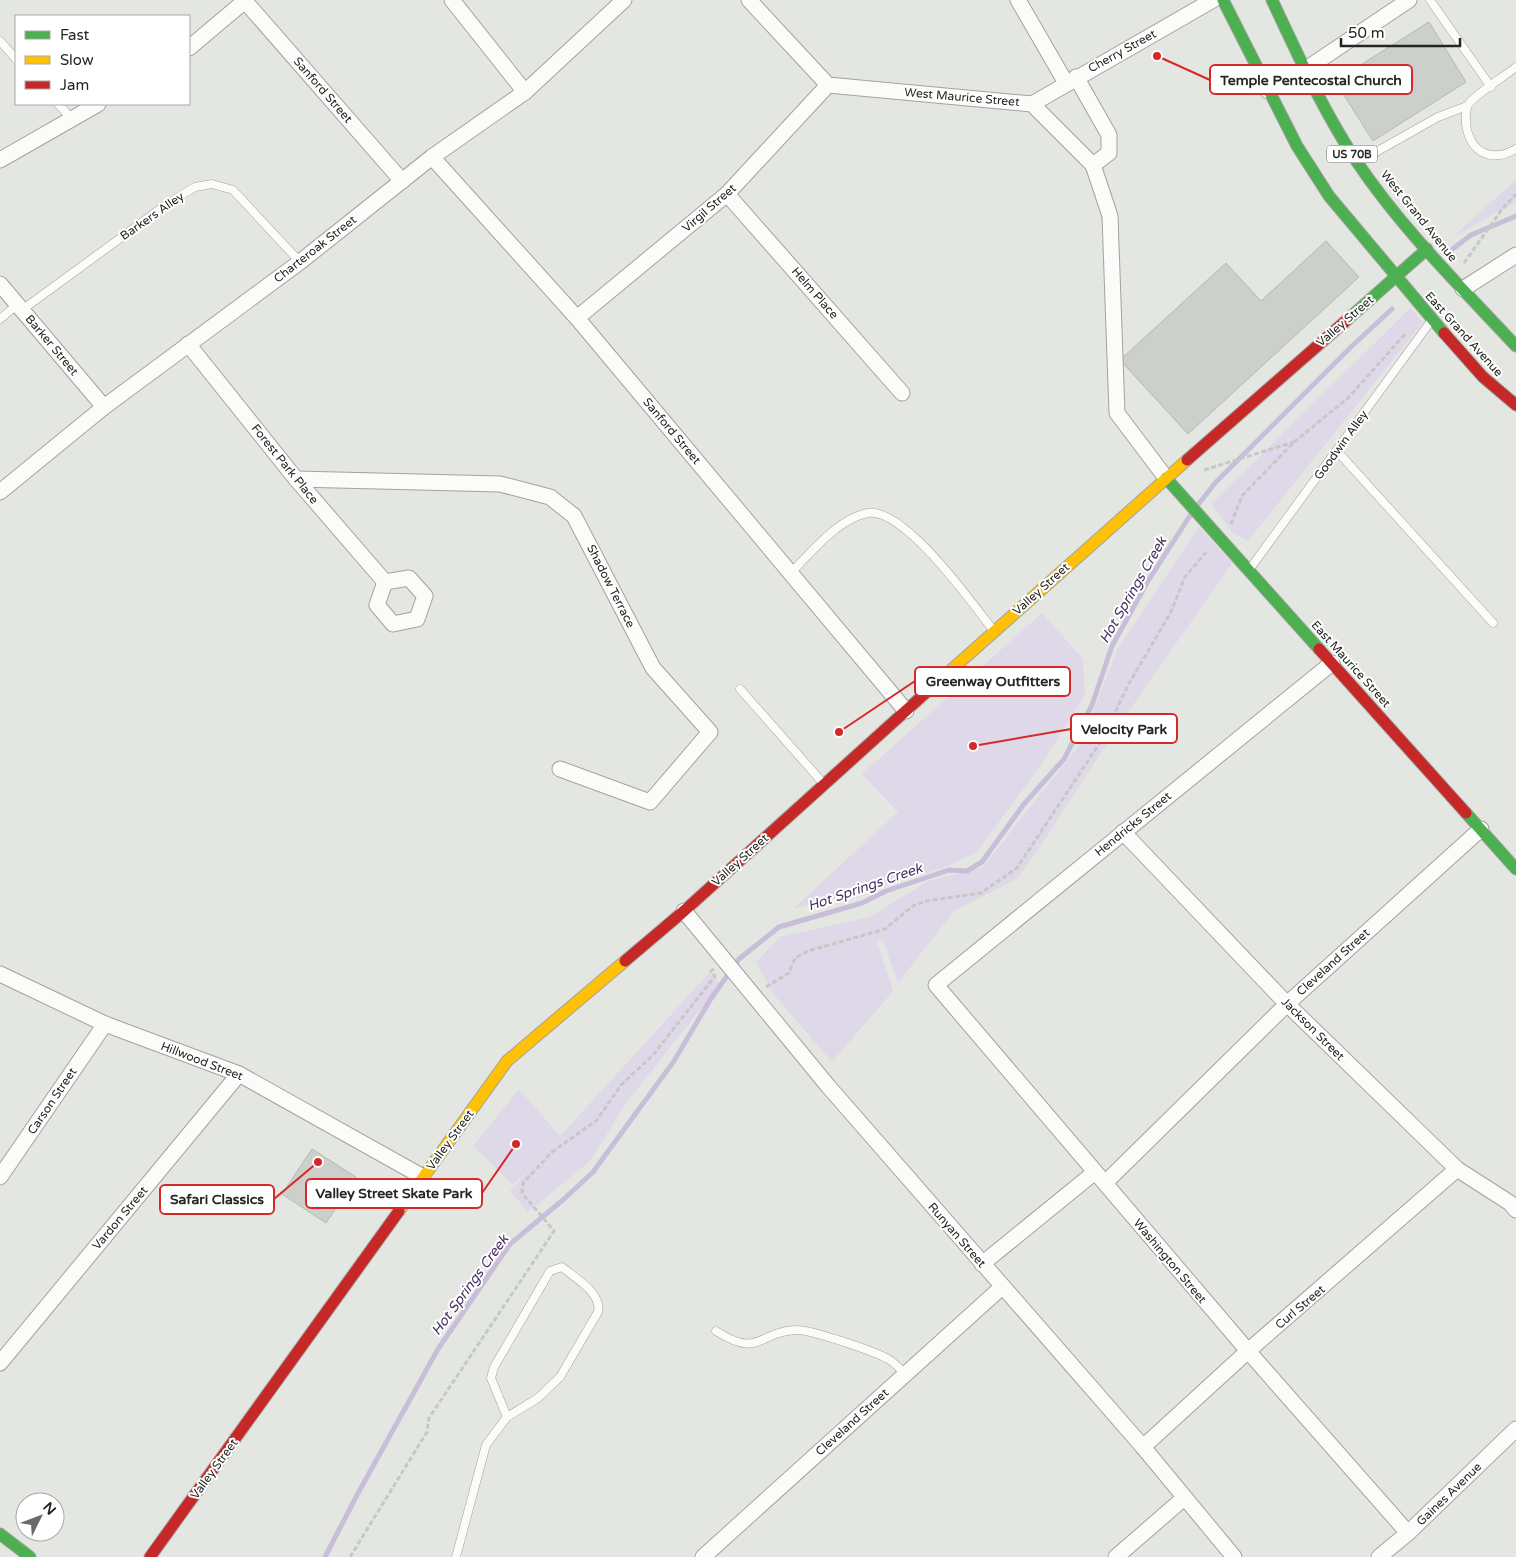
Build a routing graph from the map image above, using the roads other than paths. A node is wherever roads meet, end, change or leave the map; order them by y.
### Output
1 (245, 0) edge
2 (452, 0) edge
3 (624, 0) edge
4 (749, 0) edge
5 (1018, 0) edge
6 (1213, 0) edge
7 (1223, 0) edge
8 (1272, 0) edge
9 (1409, 0) edge
10 (1430, 0) edge
11 (0, 42) edge
12 (190, 47) edge
13 (15, 58) edge
14 (1516, 67) edge
15 (1306, 69) junction
16 (1071, 80) junction
17 (828, 85) junction
18 (1491, 87) junction
19 (1268, 91) junction
20 (525, 92) junction
21 (1032, 104) junction
22 (59, 105) edge
23 (96, 105) edge
24 (1467, 106) junction
25 (72, 119) junction
26 (1516, 149) edge
27 (432, 157) junction
28 (0, 160) edge
29 (1357, 162) junction
30 (1093, 165) junction
31 (402, 181) junction
32 (727, 194) junction
33 (1427, 249) junction
34 (1516, 256) edge
35 (300, 262) junction
36 (1396, 277) junction
37 (0, 284) edge
38 (1458, 284) junction
39 (20, 307) junction
40 (1429, 316) junction
41 (577, 318) junction
42 (0, 319) edge
43 (188, 344) junction
44 (1516, 346) edge
45 (902, 393) dead end
46 (1516, 406) edge
47 (104, 408) junction
48 (1337, 451) junction
49 (296, 478) junction
50 (1166, 478) junction
51 (0, 492) edge
52 (1249, 570) junction
53 (791, 573) junction
54 (385, 582) dead end
55 (1493, 623) dead end
56 (994, 631) junction
57 (1332, 663) junction
58 (740, 689) dead end
59 (906, 711) junction
60 (560, 769) dead end
61 (824, 785) junction
62 (1481, 829) junction
63 (1123, 832) junction
64 (1516, 868) edge
65 (684, 911) junction
66 (0, 974) edge
67 (936, 985) joint
68 (1287, 1004) junction
69 (105, 1024) junction
70 (239, 1074) junction
71 (1457, 1169) junction
72 (0, 1177) edge
73 (423, 1177) junction
74 (1100, 1177) junction
75 (1514, 1204) edge
76 (982, 1264) junction
77 (1002, 1286) junction
78 (716, 1331) dead end
79 (1248, 1352) junction
80 (0, 1363) edge
81 (906, 1374) junction
82 (507, 1417) junction
83 (1516, 1429) edge
84 (1143, 1447) junction
85 (1184, 1498) junction
86 (0, 1534) edge
87 (1408, 1534) junction
88 (30, 1557) edge
89 (150, 1557) edge
90 (456, 1557) edge
91 (703, 1557) edge
92 (1116, 1557) edge
93 (1234, 1557) edge
94 (1379, 1557) edge

1 - 12 street
1 - 31 street, Sanford Street
2 - 20 street
3 - 20 street, Charteroak Street
4 - 17 street
5 - 16 street
6 - 16 street, Cherry Street
7 - 19 street, US 70B
8 - 15 street, West Grand Avenue / US 70B
9 - 15 street
10 - 18 lane
11 - 13 lane
14 - 18 lane
15 - 19 street
15 - 29 street, West Grand Avenue / US 70B
16 - 21 street, Cherry Street
16 - 30 street
17 - 21 street, West Maurice Street
17 - 32 street, Virgil Street
18 - 24 lane
19 - 36 street, US 70B
20 - 27 street, Charteroak Street
21 - 30 street, West Maurice Street
22 - 25 lane
23 - 25 street
24 - 26 lane
24 - 29 lane
25 - 28 street
27 - 31 street, Charteroak Street
27 - 41 street, Sanford Street
29 - 33 street, West Grand Avenue / US 70B
30 - 50 street, West Maurice Street
31 - 35 street, Charteroak Street
32 - 41 street, Virgil Street
32 - 45 street, Helm Place
33 - 36 street, Valley Street
33 - 38 street, West Grand Avenue / US 70B
34 - 38 street
35 - 39 lane, Barkers Alley
35 - 43 street, Charteroak Street
36 - 40 street, East Grand Avenue / US 70B
36 - 50 street, Valley Street
37 - 39 street, Barker Street
38 - 44 street, US 70B
39 - 42 lane, Barkers Alley
39 - 47 street, Barker Street
40 - 46 street, East Grand Avenue / US 70B
40 - 48 lane, Goodwin Alley
41 - 53 street, Sanford Street
43 - 47 street, Charteroak Street
43 - 49 street, Forest Park Place
47 - 51 street, Charteroak Street
48 - 52 lane, Goodwin Alley
48 - 55 lane
49 - 54 street, Forest Park Place
49 - 60 street, Shadow Terrace
50 - 52 street, East Maurice Street
50 - 56 street, Valley Street
52 - 57 street, East Maurice Street
53 - 56 lane
53 - 59 street, Sanford Street
56 - 59 street, Valley Street
57 - 62 street, East Maurice Street
57 - 63 street, Hendricks Street
58 - 61 lane
59 - 61 street, Valley Street
61 - 65 street, Valley Street
62 - 64 street, East Maurice Street
62 - 68 street, Cleveland Street
63 - 67 street, Hendricks Street
63 - 68 street, Jackson Street
65 - 73 street, Valley Street
65 - 76 street, Runyan Street
66 - 69 street, Hillwood Street
67 - 74 street, Washington Street
68 - 71 street, Jackson Street
68 - 74 street, Cleveland Street
69 - 70 street, Hillwood Street
69 - 72 street, Carson Street
70 - 73 street, Hillwood Street
70 - 80 street, Vardon Street
71 - 75 street, Jackson Street
71 - 79 street, Curl Street
73 - 89 street, Valley Street
74 - 76 street, Cleveland Street
74 - 79 street, Washington Street
76 - 77 street, Runyan Street
77 - 81 street, Cleveland Street
77 - 84 street, Runyan Street
78 - 81 lane
79 - 84 street, Curl Street
79 - 87 street, Washington Street
81 - 91 street, Cleveland Street
82 - 82 lane
82 - 90 lane
83 - 87 street, Gaines Avenue
84 - 85 street, Runyan Street
85 - 92 street
85 - 93 street, Runyan Street
86 - 88 street
87 - 94 street, Gaines Avenue

